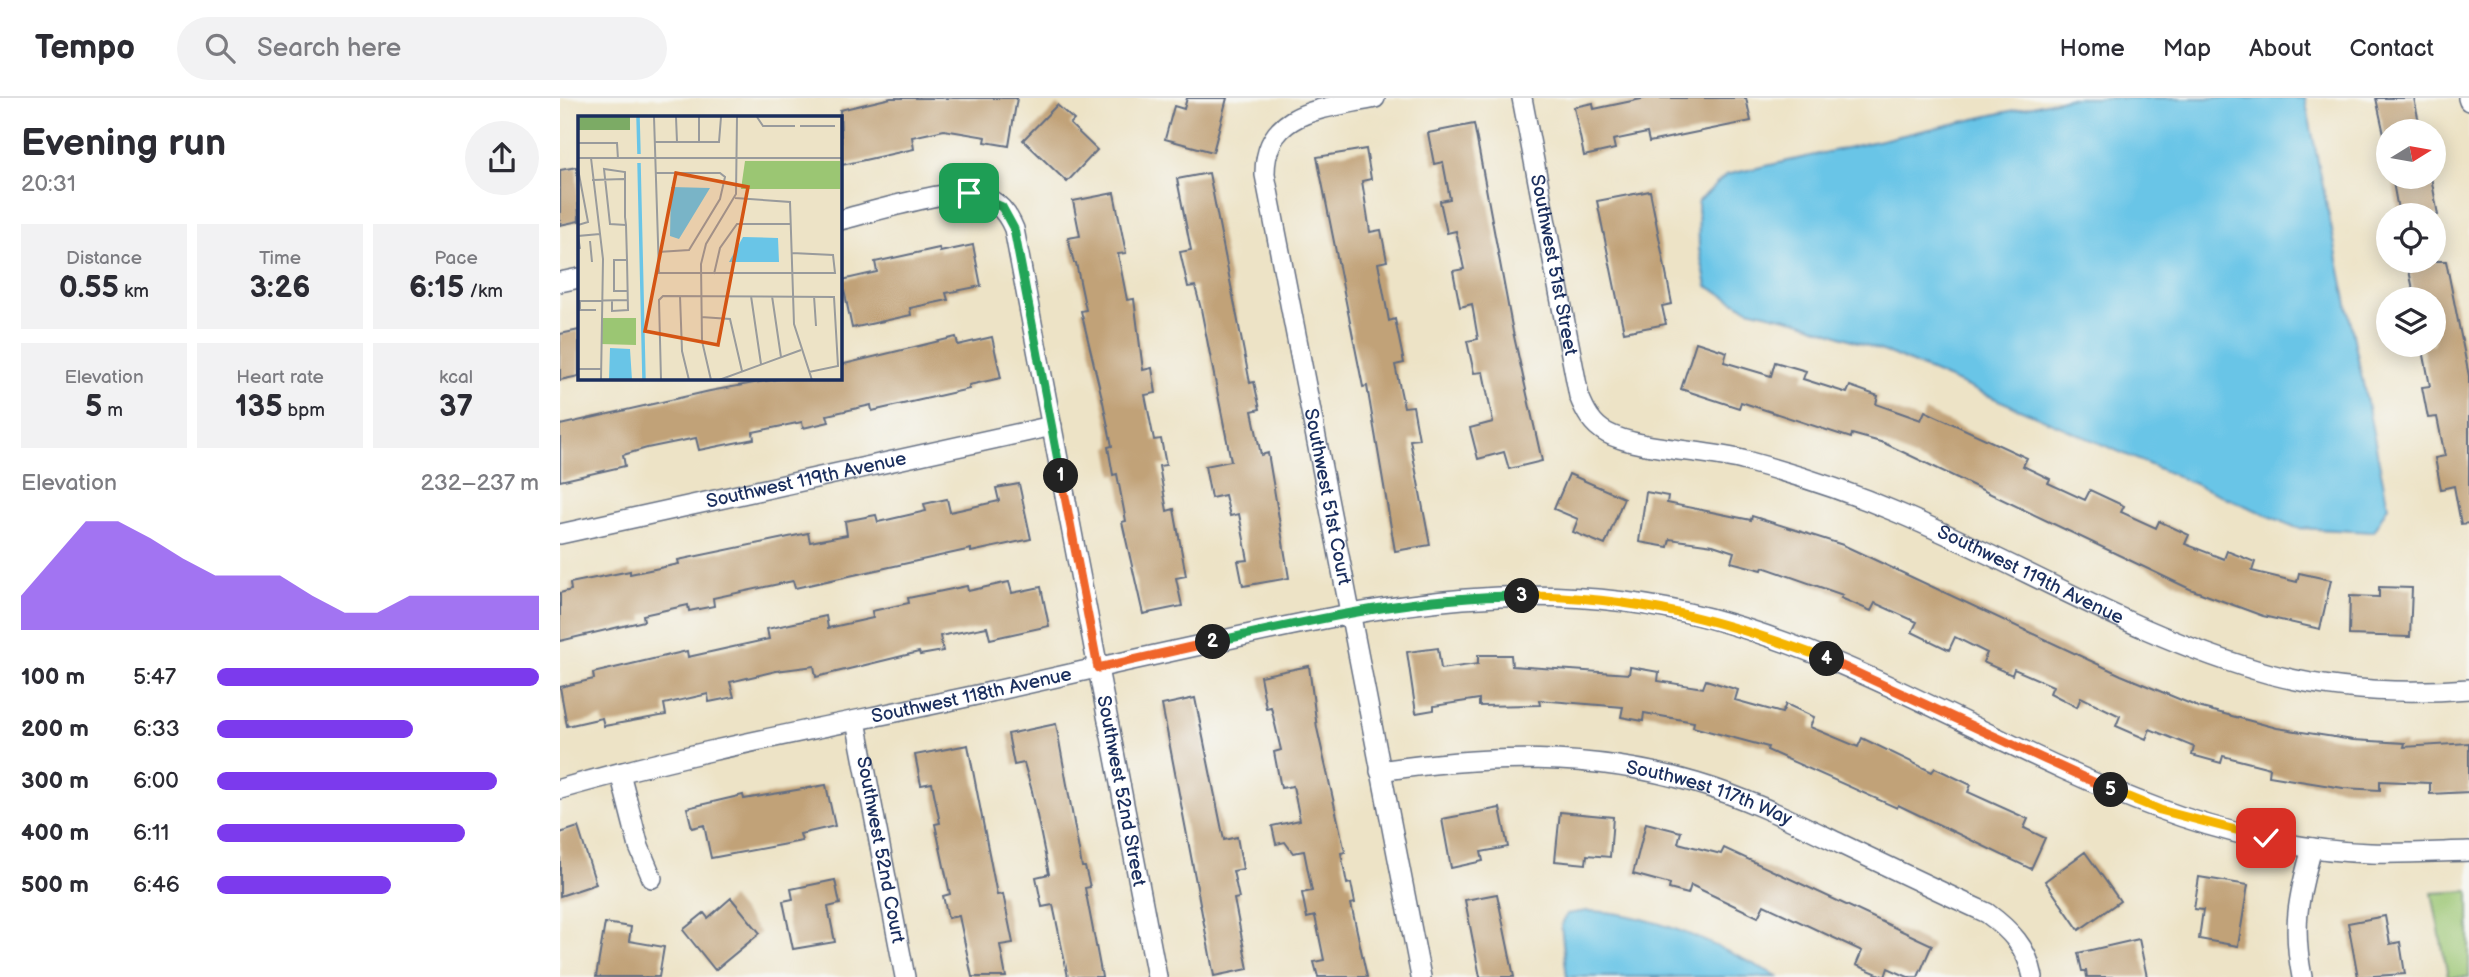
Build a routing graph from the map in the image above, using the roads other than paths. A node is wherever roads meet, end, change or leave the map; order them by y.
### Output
1 (1375, 98) edge
2 (1522, 98) edge
3 (842, 220) edge
4 (578, 278) edge
5 (560, 282) edge
6 (1052, 426) junction
7 (1597, 426) joint
8 (560, 534) edge
9 (1350, 612) junction
10 (1098, 668) junction
11 (2469, 690) edge
12 (856, 721) junction
13 (1380, 771) junction
14 (620, 773) junction
15 (560, 789) edge
16 (2312, 848) junction
17 (2469, 851) edge
18 (652, 878) dead end
19 (905, 977) edge
20 (1157, 977) edge
21 (1421, 977) edge
22 (2033, 977) edge
23 (2302, 977) edge

1 - 9 street, Southwest 51st Court
2 - 7 street, Southwest 51st Street
3 - 6 street, Southwest 52nd Street
4 - 5 street
6 - 8 street, Southwest 119th Avenue
6 - 10 street, Southwest 52nd Street
7 - 11 street, Southwest 119th Avenue
9 - 10 street, Southwest 118th Avenue
9 - 13 street, Southwest 51st Court
9 - 16 street, Southwest 118th Avenue
10 - 12 street, Southwest 118th Avenue
10 - 20 street, Southwest 52nd Street
12 - 14 street, Southwest 118th Avenue
12 - 19 street, Southwest 52nd Court
13 - 21 street, Southwest 51st Court
13 - 22 street, Southwest 117th Way
14 - 15 street, Southwest 118th Avenue
14 - 18 street
16 - 17 street, Southwest 118th Avenue
16 - 23 street

